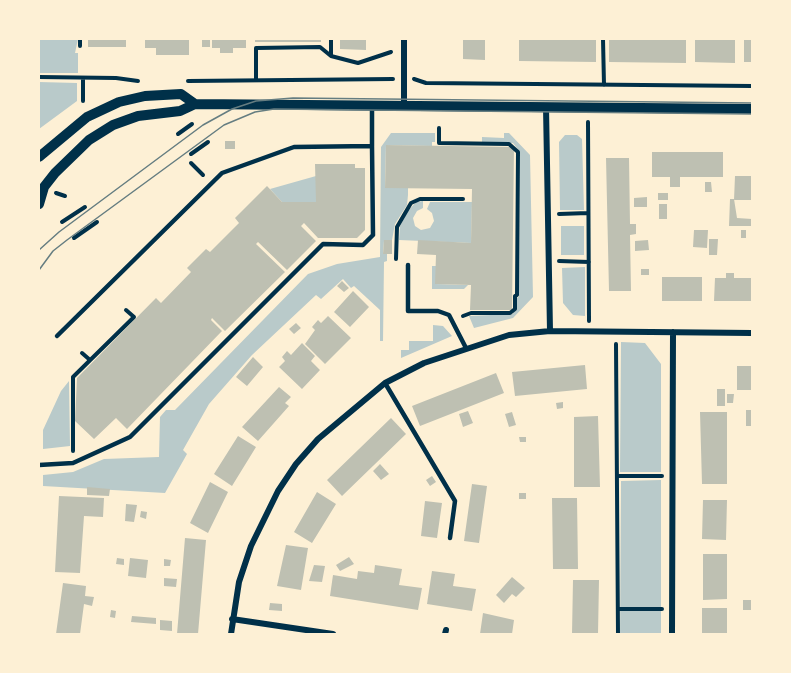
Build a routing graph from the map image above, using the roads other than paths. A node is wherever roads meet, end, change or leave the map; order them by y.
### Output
1 (404, 39) edge
2 (195, 104) junction
3 (372, 106) junction
4 (404, 106) junction
5 (546, 107) junction
6 (752, 109) edge
7 (372, 146) junction
8 (39, 157) edge
9 (42, 186) edge
10 (39, 202) edge
11 (408, 265) dead end
12 (550, 331) junction
13 (673, 332) junction
14 (752, 333) edge
15 (57, 336) dead end
16 (466, 348) junction
17 (385, 383) junction
18 (39, 465) edge
19 (450, 538) dead end
20 (232, 619) junction
21 (231, 634) edge
22 (333, 634) edge
23 (672, 634) edge

1 - 4 street
2 - 3 street
2 - 8 street
2 - 9 street
3 - 4 street
3 - 7 lane
4 - 5 street
5 - 6 street
5 - 12 street
7 - 15 lane
7 - 18 lane
9 - 10 street
11 - 16 lane
12 - 13 street
12 - 16 street
13 - 14 street
13 - 23 street
16 - 17 street
17 - 19 lane
17 - 20 street
20 - 21 street
20 - 22 street

